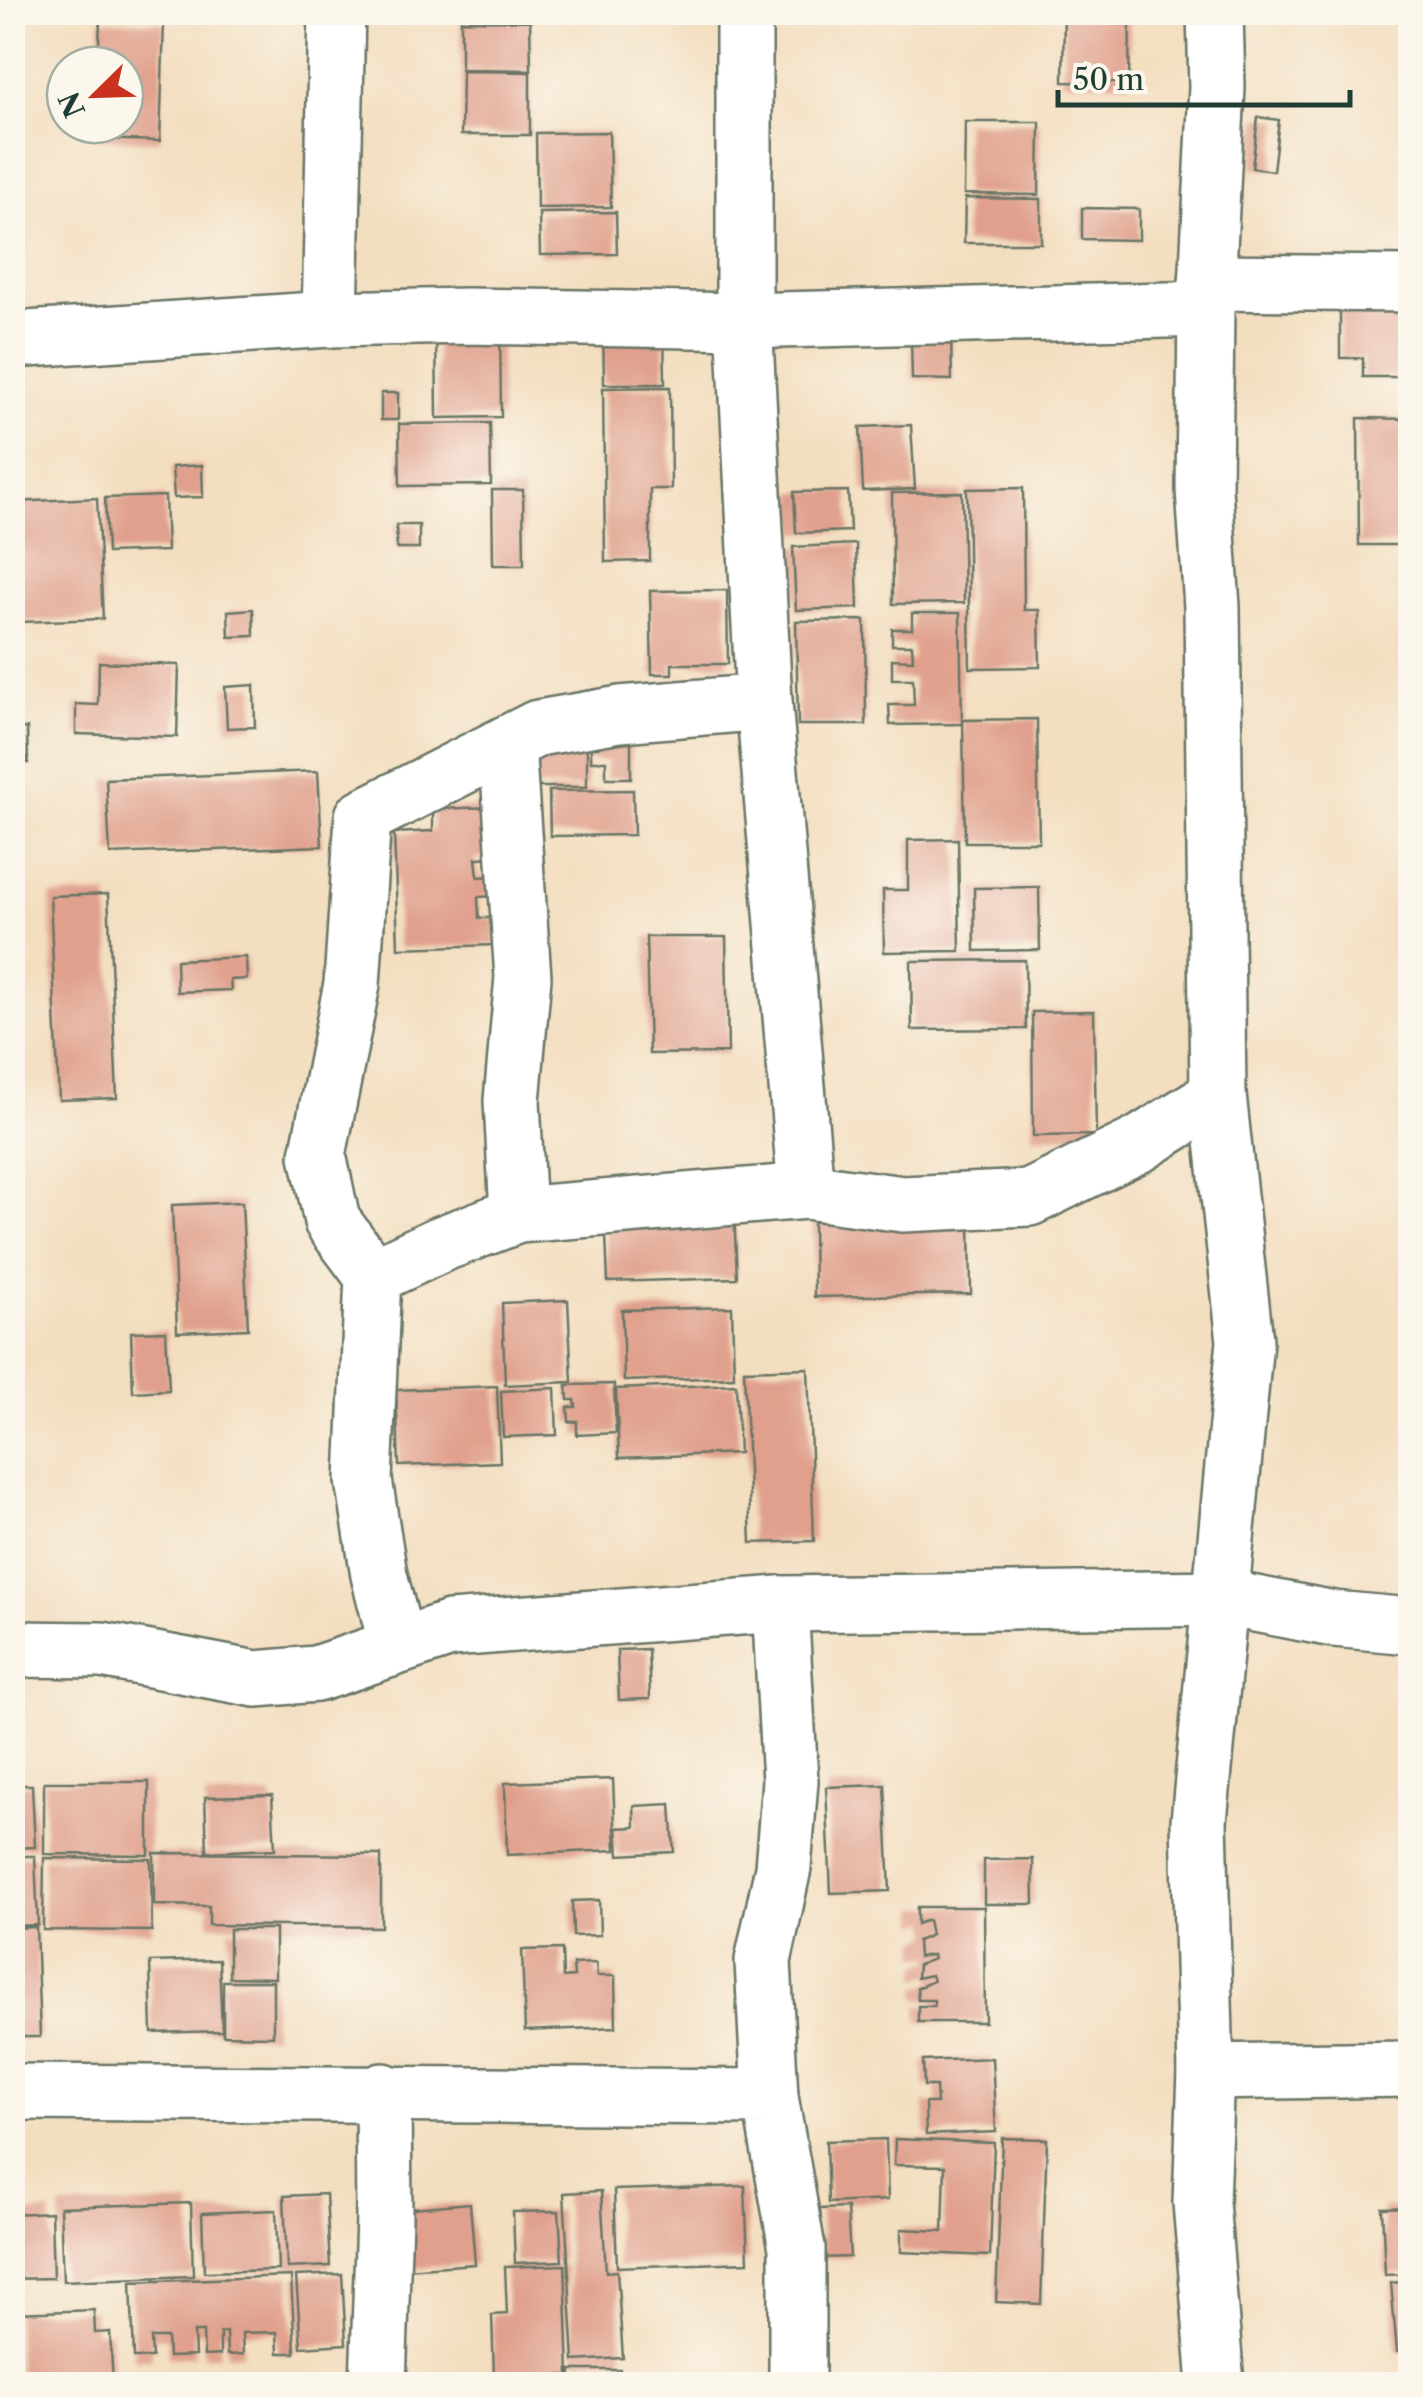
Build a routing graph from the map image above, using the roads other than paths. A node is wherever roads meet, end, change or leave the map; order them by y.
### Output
1 (337, 12) edge
2 (744, 12) edge
3 (1215, 12) edge
4 (1410, 284) edge
5 (1207, 295) junction
6 (330, 319) junction
7 (744, 321) junction
8 (12, 340) edge
9 (764, 702) junction
10 (507, 745) junction
11 (1218, 1095) junction
12 (806, 1190) junction
13 (518, 1215) junction
14 (373, 1276) junction
15 (1224, 1598) junction
16 (780, 1604) junction
17 (1410, 1626) edge
18 (397, 1645) junction
19 (12, 1649) edge
20 (1410, 2069) edge
21 (1206, 2072) junction
22 (383, 2091) junction
23 (12, 2092) edge
24 (770, 2097) junction
25 (378, 2384) edge
26 (797, 2384) edge
27 (1216, 2384) edge

1 - 6 street
2 - 7 street
3 - 5 street
4 - 5 street
5 - 7 street
5 - 11 street
6 - 7 street
6 - 8 street
7 - 9 street
9 - 10 street
9 - 12 street
10 - 13 street
10 - 14 street
11 - 12 street
11 - 15 street
12 - 13 street
13 - 14 street
14 - 18 street
15 - 16 street
15 - 17 street
15 - 21 street
16 - 18 street
16 - 24 street
18 - 19 street
20 - 21 street
21 - 27 street
22 - 23 street
22 - 24 street
22 - 25 street
24 - 26 street

